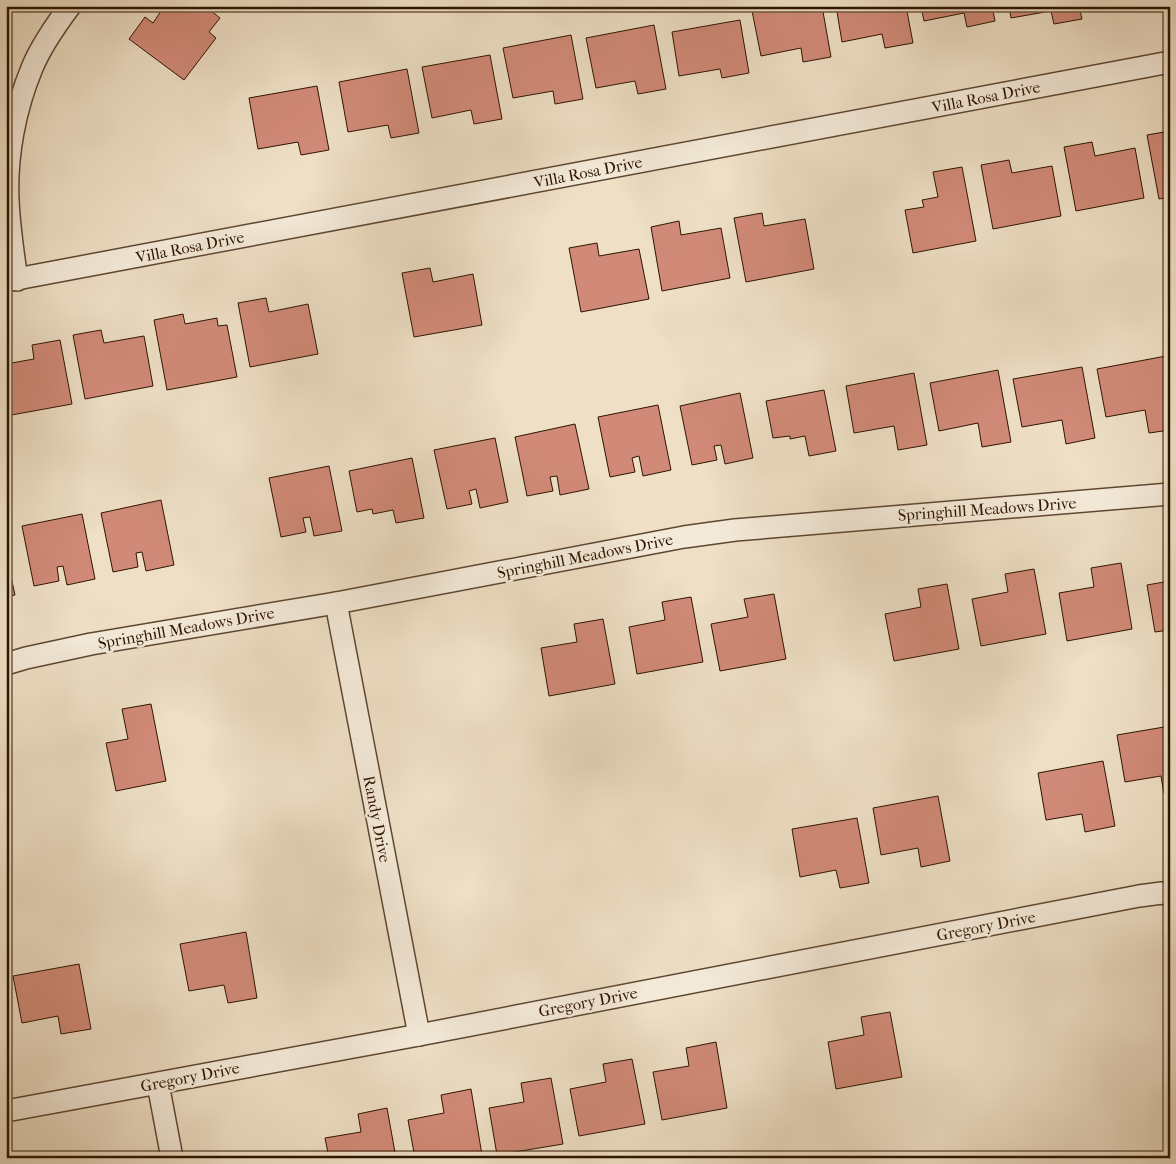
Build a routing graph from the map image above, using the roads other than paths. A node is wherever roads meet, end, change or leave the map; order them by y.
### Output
1 (70, 6) edge
2 (1170, 62) edge
3 (11, 281) edge
4 (1170, 494) edge
5 (336, 603) junction
6 (6, 664) edge
7 (1170, 895) edge
8 (419, 1035) junction
9 (158, 1084) junction
10 (6, 1112) edge
11 (172, 1158) edge

1 - 3 street
2 - 3 street, Villa Rosa Drive
4 - 5 street, Springhill Meadows Drive
5 - 6 street, Springhill Meadows Drive
5 - 8 street, Randy Drive
7 - 8 street, Gregory Drive
8 - 9 street, Gregory Drive
9 - 10 street, Gregory Drive
9 - 11 street

